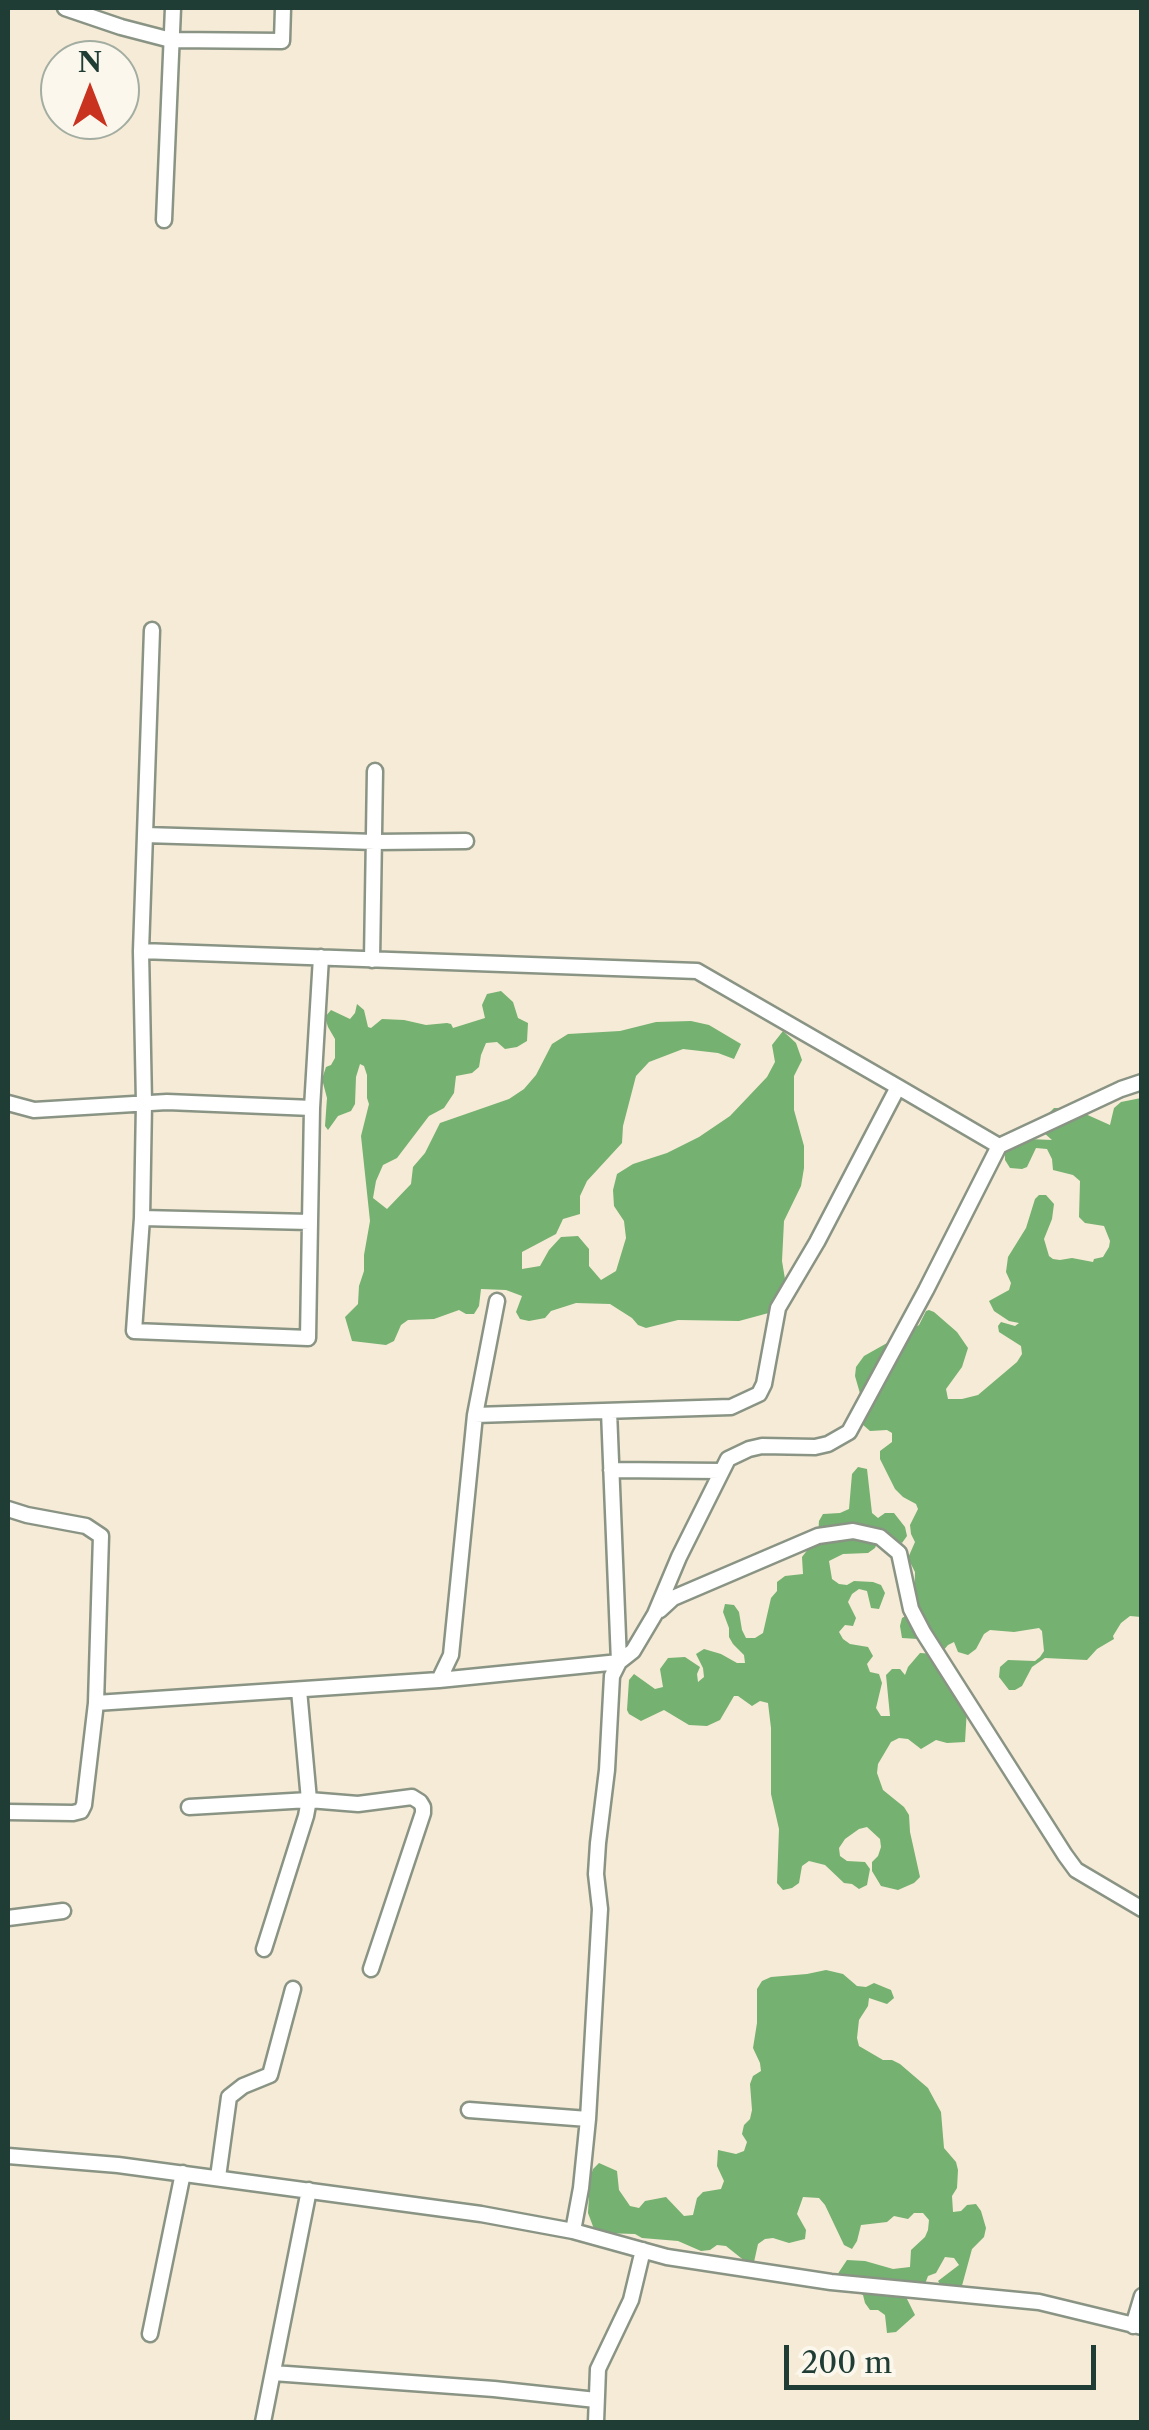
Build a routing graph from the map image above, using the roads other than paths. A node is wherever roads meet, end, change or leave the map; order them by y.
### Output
1 (65, 8) edge
2 (173, 8) edge
3 (283, 8) edge
4 (171, 40) junction
5 (164, 220) dead end
6 (152, 630) dead end
7 (375, 771) dead end
8 (145, 835) junction
9 (466, 841) dead end
10 (375, 842) junction
11 (141, 951) junction
12 (321, 957) junction
13 (372, 960) junction
14 (1142, 1082) edge
15 (898, 1087) junction
16 (144, 1102) junction
17 (8, 1103) edge
18 (312, 1108) junction
19 (998, 1146) junction
20 (142, 1218) junction
21 (310, 1222) junction
22 (497, 1301) dead end
23 (608, 1411) junction
24 (475, 1415) junction
25 (611, 1470) junction
26 (721, 1471) junction
27 (8, 1509) edge
28 (656, 1614) junction
29 (619, 1662) junction
30 (439, 1680) junction
31 (299, 1690) junction
32 (96, 1703) junction
33 (309, 1800) junction
34 (189, 1806) dead end
35 (8, 1812) edge
36 (1142, 1909) edge
37 (63, 1910) dead end
38 (8, 1918) edge
39 (264, 1949) dead end
40 (372, 1969) dead end
41 (294, 1989) dead end
42 (468, 2110) dead end
43 (588, 2118) junction
44 (8, 2156) edge
45 (182, 2173) junction
46 (218, 2177) junction
47 (308, 2190) junction
48 (573, 2232) junction
49 (643, 2250) junction
50 (1142, 2296) edge
51 (1137, 2326) edge
52 (150, 2334) dead end
53 (273, 2372) junction
54 (596, 2400) junction
55 (263, 2422) edge
56 (596, 2422) edge

1 - 4 street
2 - 4 street
3 - 4 street
4 - 5 street
6 - 8 street
7 - 10 street
8 - 10 street
8 - 11 street
9 - 10 street
10 - 13 street
11 - 12 street
11 - 16 street
12 - 13 street
12 - 18 street
13 - 15 street
14 - 19 street
15 - 19 street
15 - 23 street
16 - 17 street
16 - 18 street
16 - 20 street
18 - 21 street
19 - 26 street
20 - 21 street
20 - 21 street
22 - 24 street
23 - 24 street
23 - 25 street
24 - 30 street
25 - 26 street
25 - 29 street
26 - 28 street
27 - 32 street
28 - 29 street
28 - 36 street
29 - 30 street
29 - 43 street
30 - 31 street
31 - 32 street
31 - 33 street
32 - 35 street
33 - 34 street
33 - 39 street
33 - 40 street
37 - 38 street
41 - 46 street
42 - 43 street
43 - 48 street
44 - 45 street
45 - 46 street
45 - 52 street
46 - 47 street
47 - 48 street
47 - 53 street
48 - 49 street
49 - 51 street
49 - 54 street
50 - 51 street
53 - 54 street
53 - 55 street
54 - 56 street

